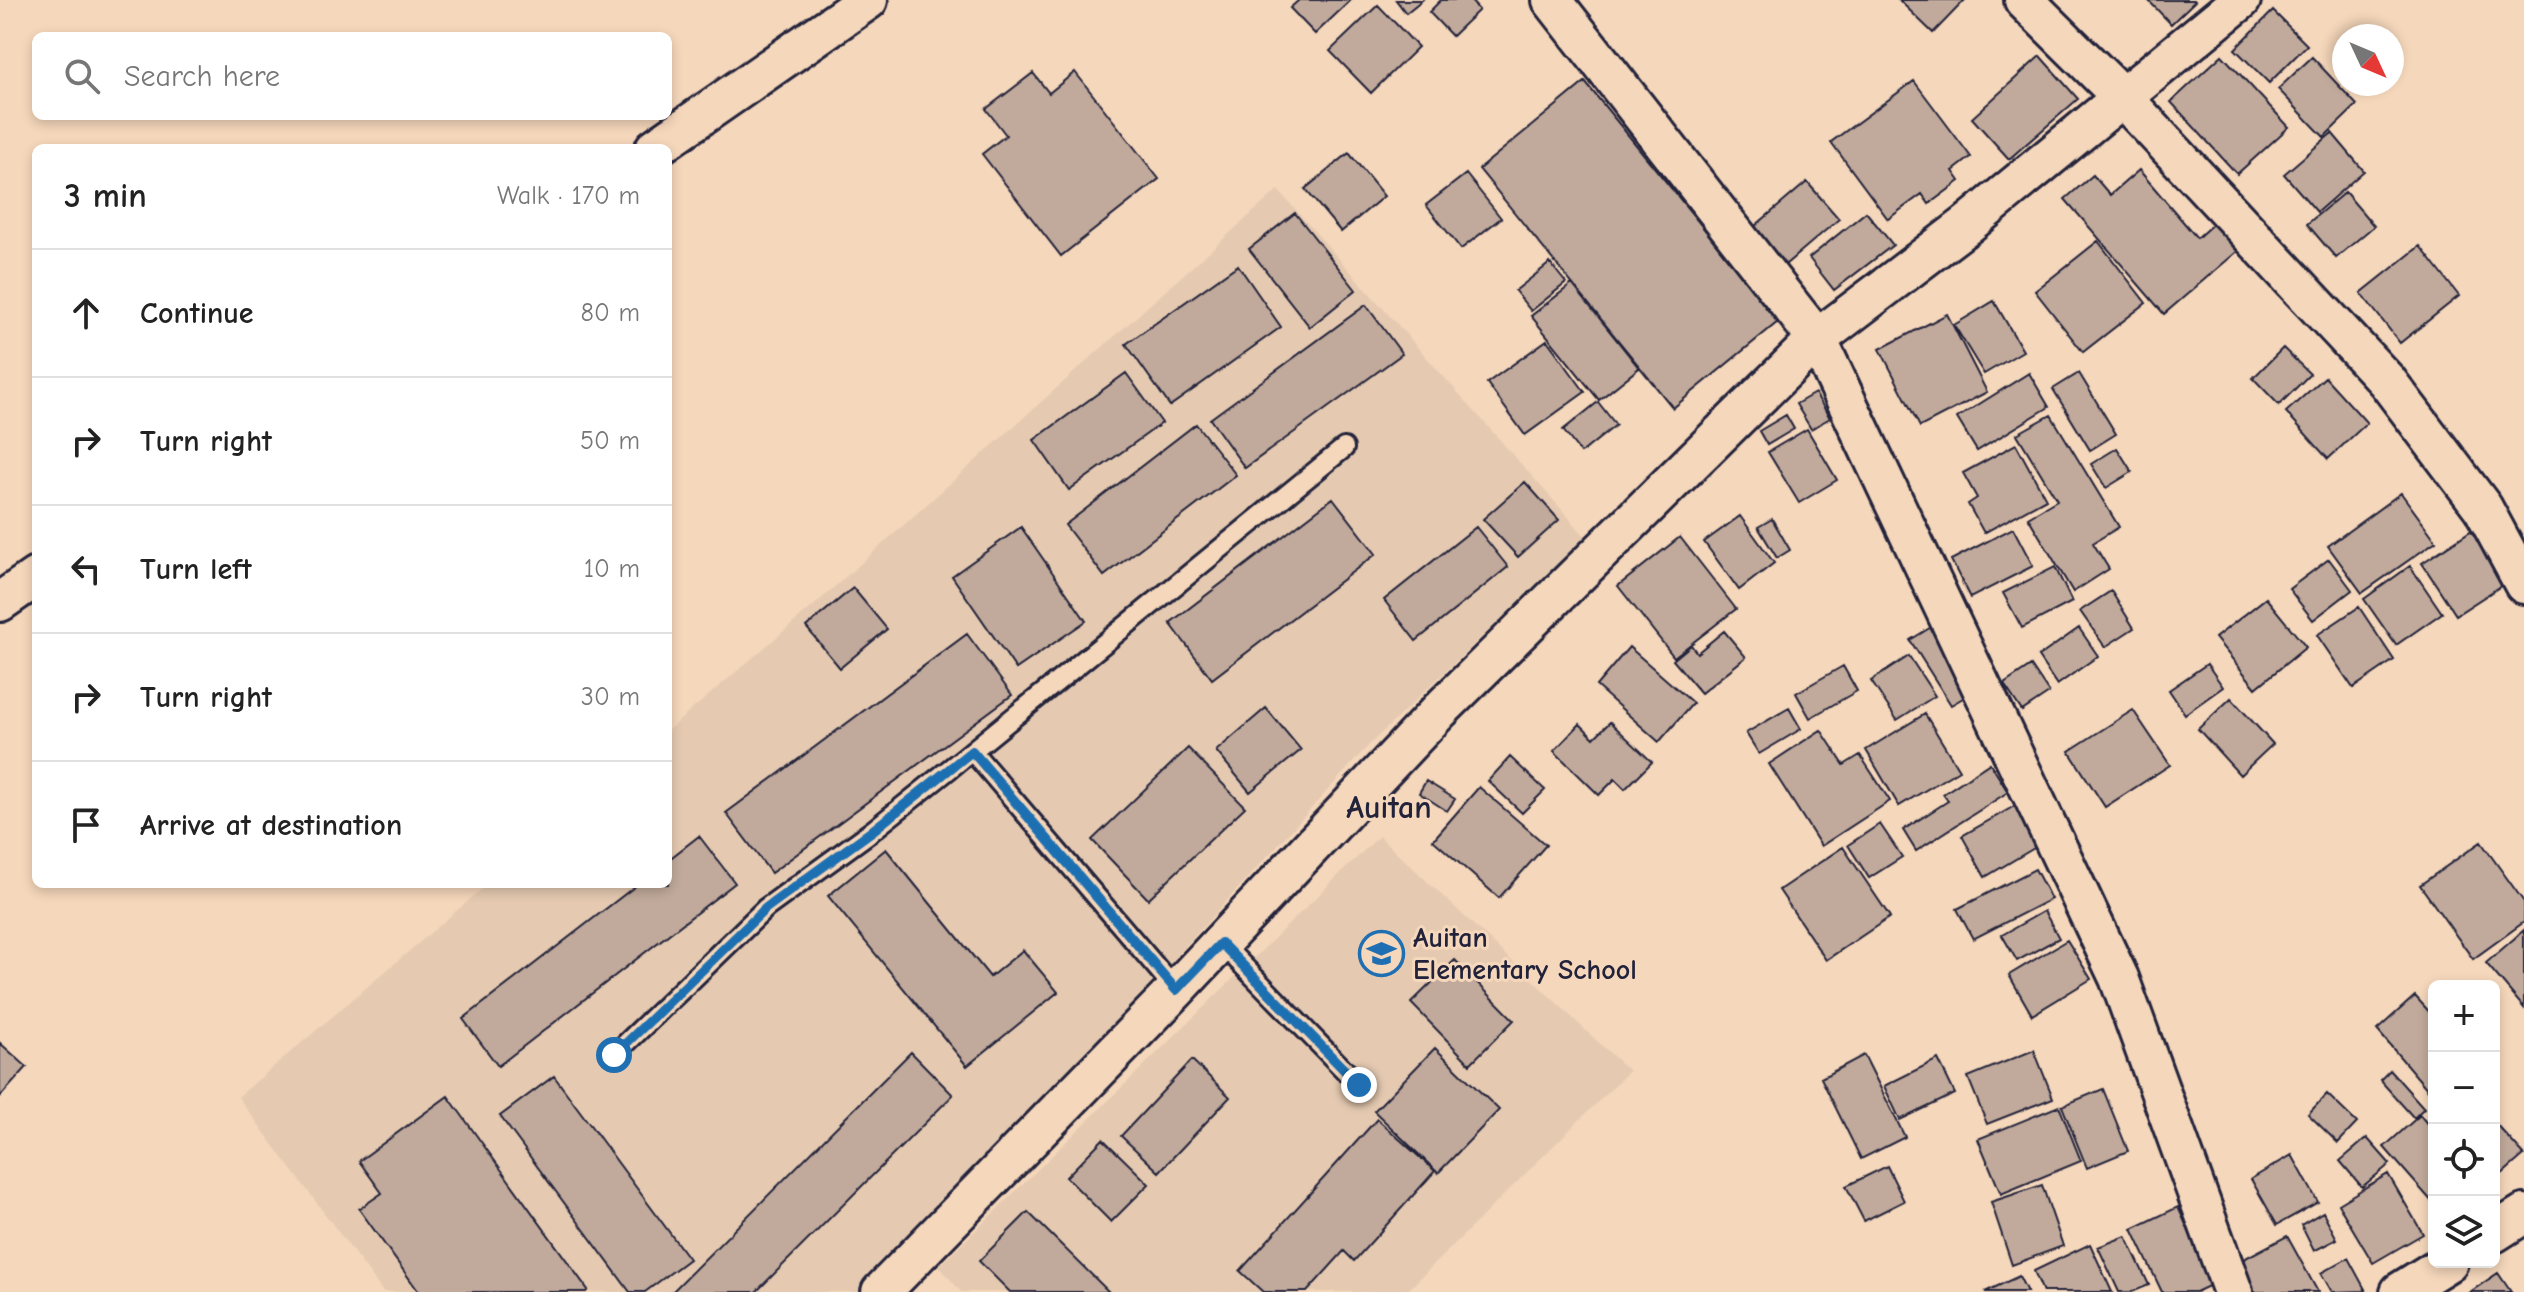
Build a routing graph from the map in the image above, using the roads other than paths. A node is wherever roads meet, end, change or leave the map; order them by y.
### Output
1 (868, 0) edge
2 (1552, 0) edge
3 (2024, 0) edge
4 (2241, 0) edge
5 (2122, 97) junction
6 (661, 144) edge
7 (1817, 339) junction
8 (1344, 448) dead end
9 (32, 580) edge
10 (2524, 584) edge
11 (0, 602) edge
12 (972, 751) junction
13 (1221, 943) junction
14 (1176, 990) junction
15 (614, 1055) dead end
16 (1359, 1085) dead end
17 (2524, 1214) edge
18 (2500, 1229) edge
19 (2438, 1268) edge
20 (881, 1292) edge
21 (2233, 1292) edge
22 (2400, 1292) edge

1 - 6 street
2 - 7 street
3 - 5 street
4 - 5 street
5 - 7 street
5 - 10 street
7 - 13 street
7 - 21 street
8 - 12 lane
9 - 11 street
12 - 14 lane
12 - 15 lane
13 - 14 street
13 - 16 lane
14 - 20 street
17 - 18 street
19 - 22 street

